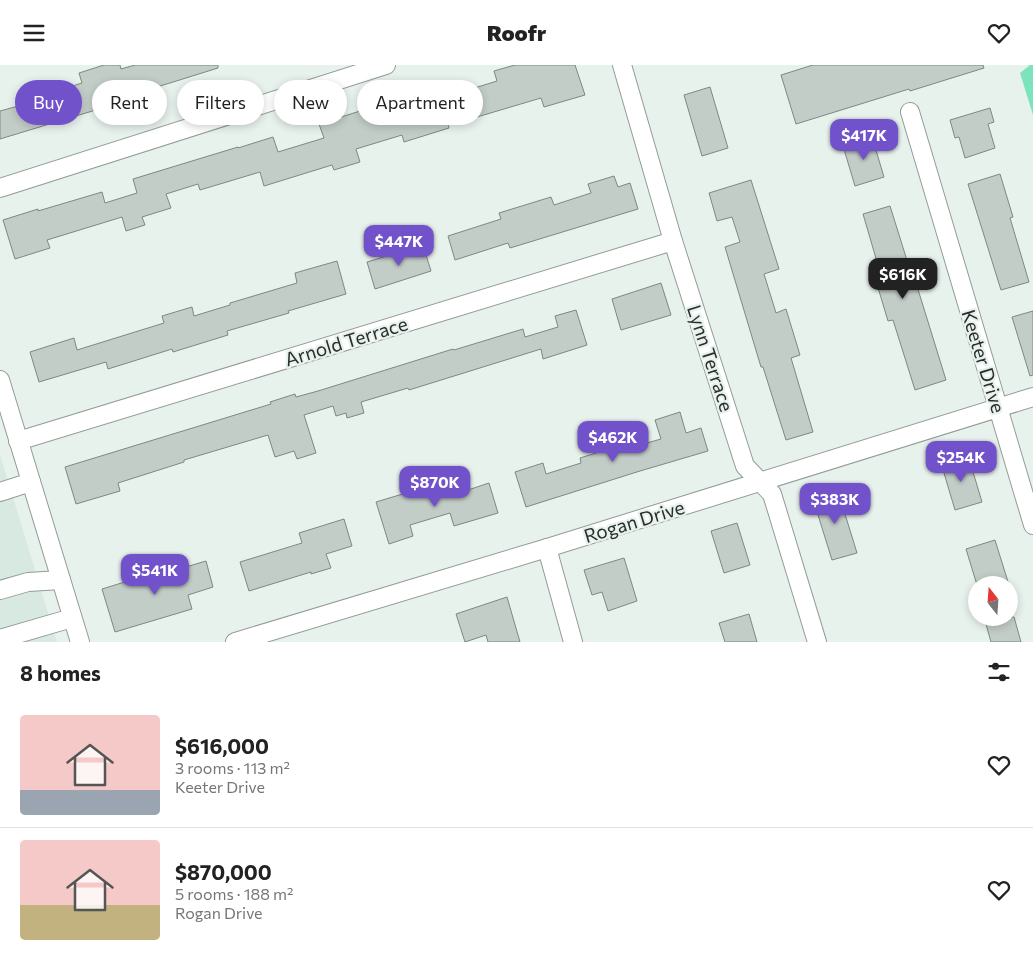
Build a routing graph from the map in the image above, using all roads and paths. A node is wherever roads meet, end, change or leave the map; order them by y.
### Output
1 (386, 65) edge
2 (622, 65) edge
3 (910, 112) dead end
4 (0, 188) edge
5 (673, 241) junction
6 (0, 380) edge
7 (1033, 397) edge
8 (998, 408) junction
9 (18, 441) junction
10 (31, 482) junction
11 (760, 482) junction
12 (0, 491) edge
13 (1033, 525) edge
14 (547, 548) junction
15 (61, 580) junction
16 (0, 590) edge
17 (72, 618) junction
18 (11, 638) edge
19 (80, 642) edge
20 (235, 642) edge
21 (574, 642) edge
22 (817, 642) edge

1 - 4 street
2 - 5 street, Lynn Terrace
3 - 8 street, Keeter Drive
5 - 9 street, Arnold Terrace
5 - 11 street, Lynn Terrace
6 - 9 street
7 - 8 street, Rogan Drive
8 - 11 street, Rogan Drive
8 - 13 street, Keeter Drive
9 - 10 street
10 - 12 street
10 - 15 street
11 - 14 street, Rogan Drive
11 - 22 street, Lynn Terrace
14 - 20 street, Rogan Drive
14 - 21 street
15 - 16 street
15 - 17 street
17 - 18 street
17 - 19 street

